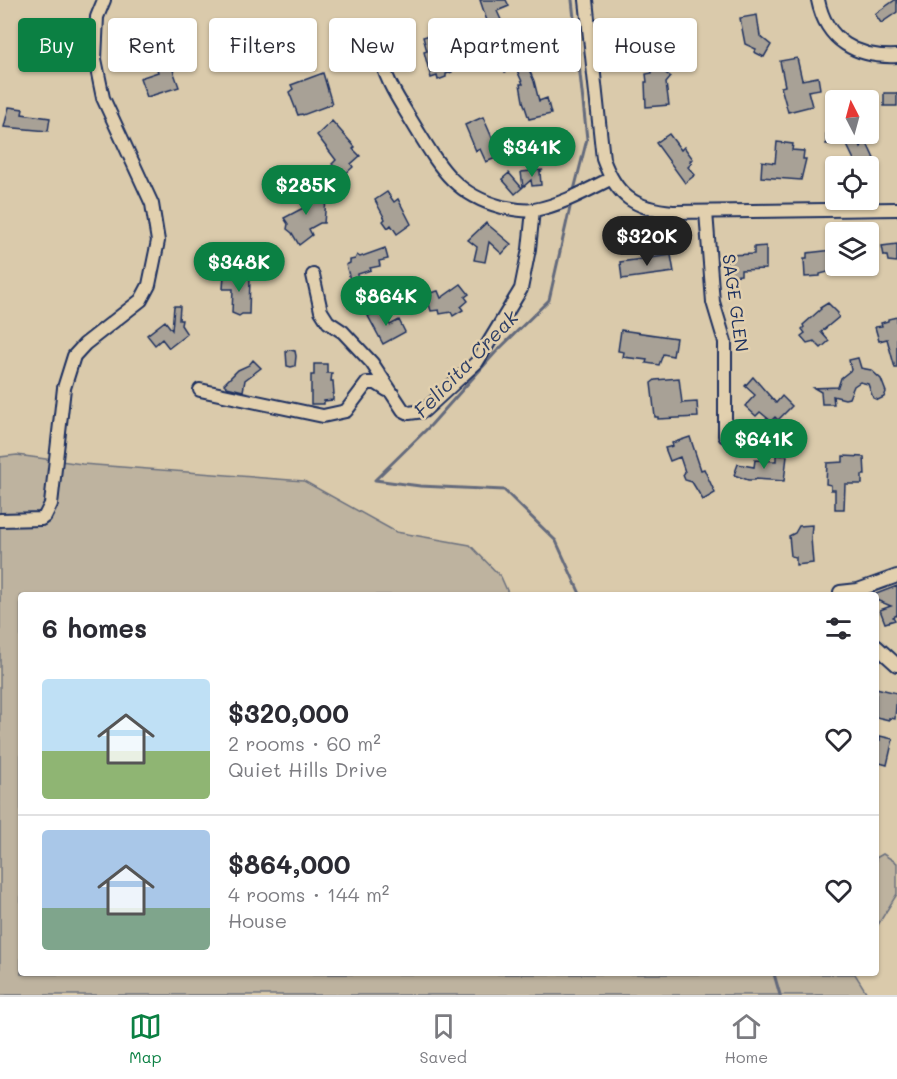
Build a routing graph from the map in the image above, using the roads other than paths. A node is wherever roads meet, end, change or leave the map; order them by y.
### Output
1 (104, 0) edge
2 (586, 0) edge
3 (818, 0) edge
4 (897, 56) edge
5 (384, 72) edge
6 (610, 178) junction
7 (897, 209) edge
8 (533, 210) junction
9 (706, 212) junction
10 (313, 275) dead end
11 (200, 390) dead end
12 (391, 392) junction
13 (725, 436) dead end
14 (0, 520) edge
15 (897, 576) edge
16 (849, 592) edge
17 (879, 650) edge
18 (897, 665) edge

1 - 14 street
2 - 6 street
3 - 4 street
5 - 8 street
6 - 8 street
6 - 9 street
7 - 9 street
8 - 12 street
9 - 13 street, SAGE GLEN
10 - 12 street
11 - 12 street
15 - 16 street
17 - 18 street

